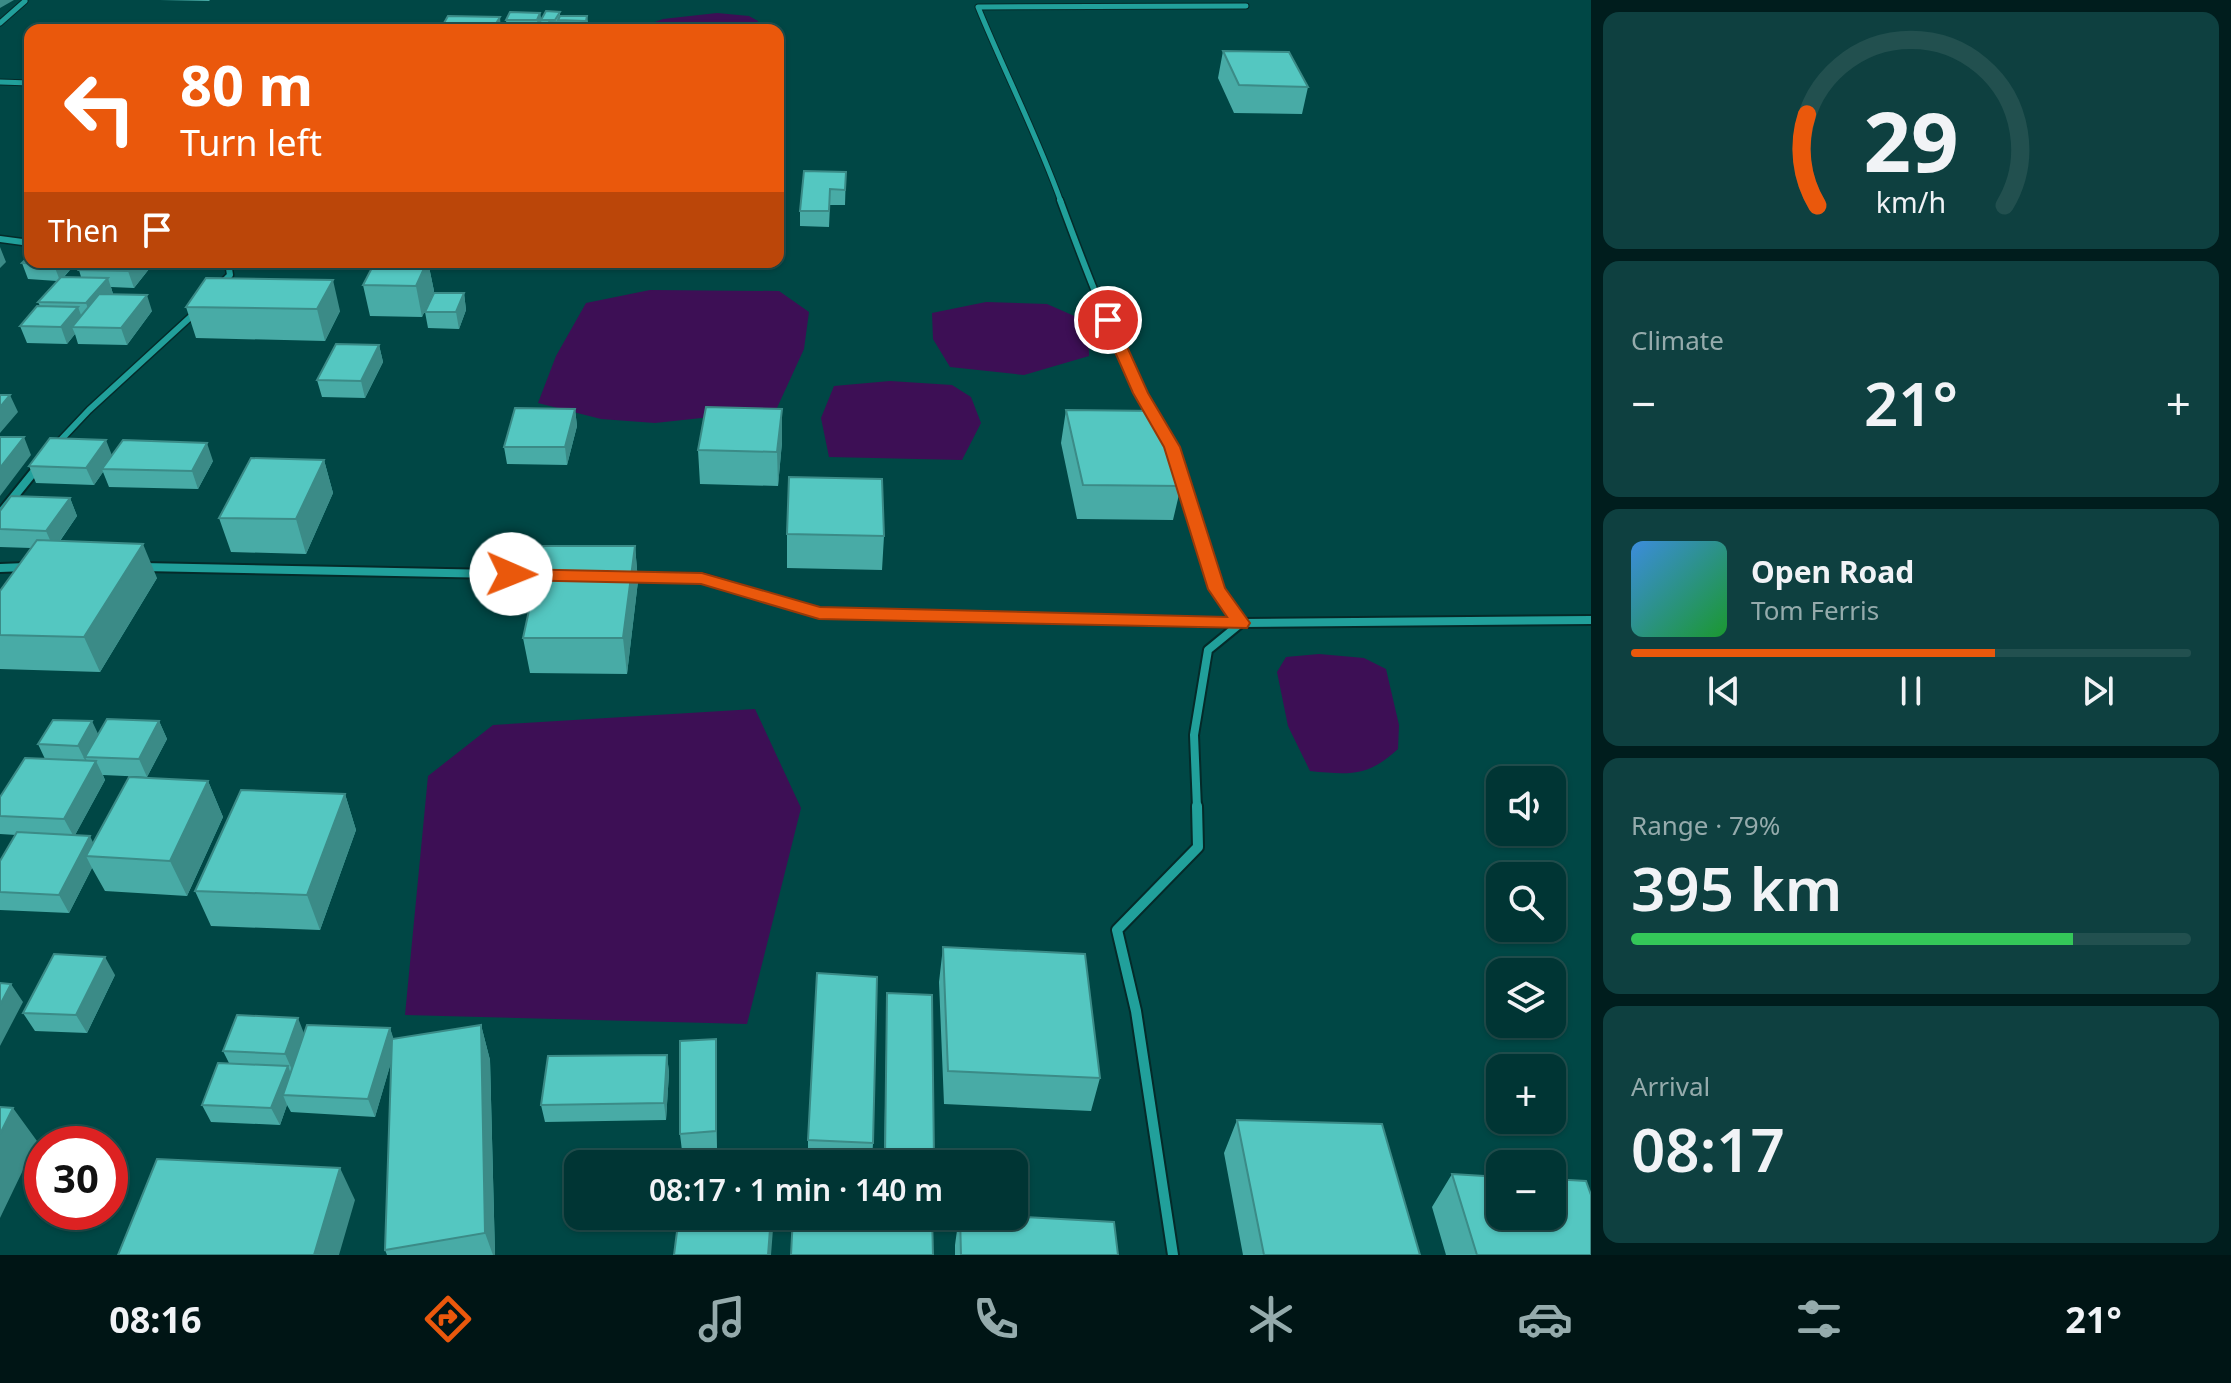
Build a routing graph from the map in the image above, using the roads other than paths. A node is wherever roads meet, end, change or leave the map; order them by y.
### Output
1 (25, 1) edge
2 (1246, 6) dead end
3 (0, 23) edge
4 (0, 82) edge
5 (24, 83) edge
6 (0, 239) edge
7 (24, 242) edge
8 (229, 268) edge
9 (220, 285) edge
10 (201, 307) edge
11 (54, 447) edge
12 (45, 458) edge
13 (0, 514) edge
14 (38, 566) edge
15 (128, 566) edge
16 (0, 568) edge
17 (558, 575) edge
18 (622, 577) edge
19 (1591, 620) edge
20 (1241, 623) junction
21 (1173, 1255) edge

1 - 3 street
2 - 20 street
4 - 5 street
6 - 7 street
8 - 9 street
10 - 11 street
12 - 13 street
14 - 16 street
15 - 17 street
18 - 20 street
19 - 20 street
20 - 21 street

